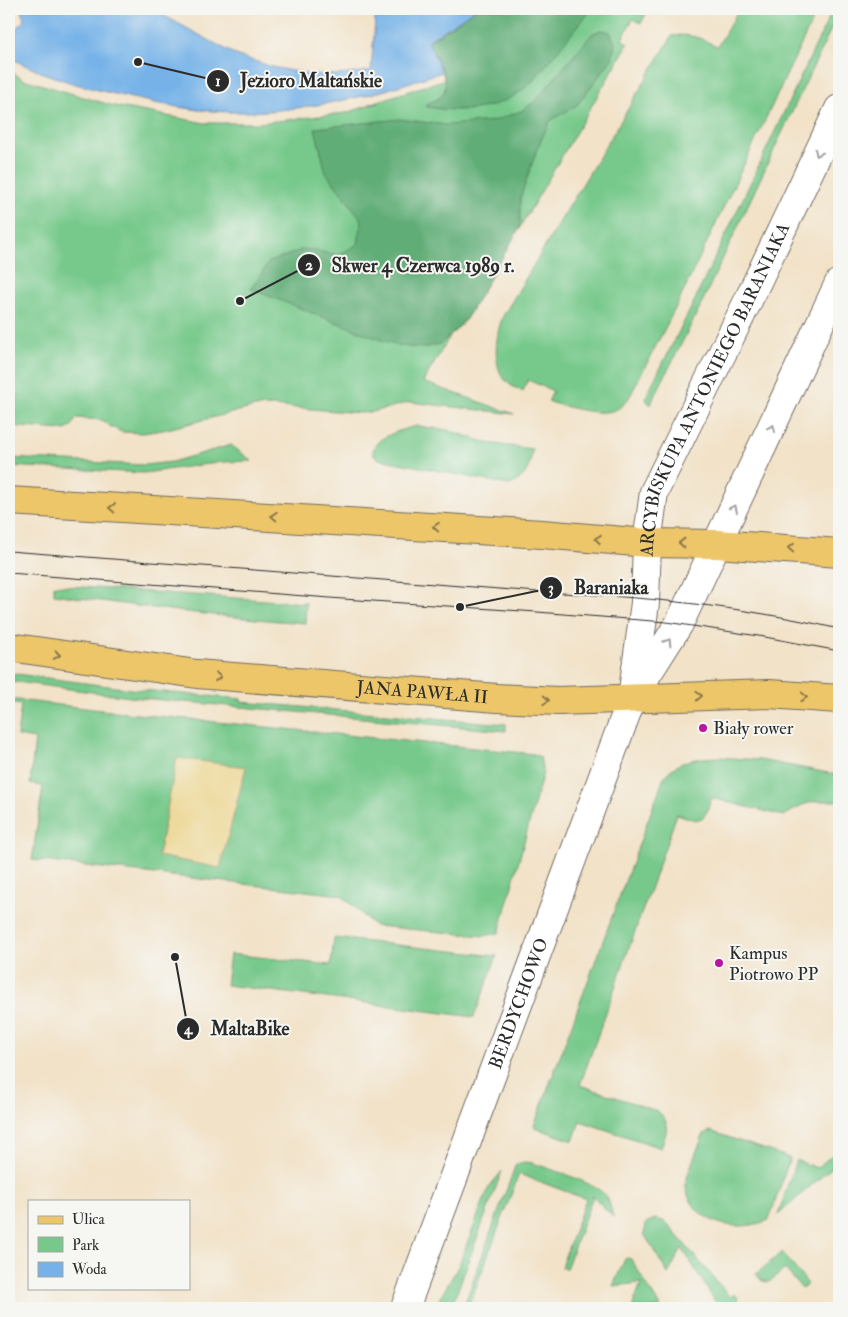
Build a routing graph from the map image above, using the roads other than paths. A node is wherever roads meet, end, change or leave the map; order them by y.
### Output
1 (839, 109) edge
2 (839, 283) edge
3 (9, 501) edge
4 (647, 543) junction
5 (717, 544) junction
6 (839, 553) edge
7 (9, 648) edge
8 (632, 698) junction
9 (839, 699) edge
10 (404, 1308) edge

1 -> 4 street, ARCYBISKUPA ANTONIEGO BARANIAKA
5 -> 2 street
4 -> 3 main road
5 -> 4 main road
4 - 8 street, ARCYBISKUPA ANTONIEGO BARANIAKA
6 -> 5 main road
8 -> 5 street
7 -> 8 main road, JANA PAWŁA II
8 -> 9 main road, JANA PAWŁA II
8 - 10 street, BERDYCHOWO

